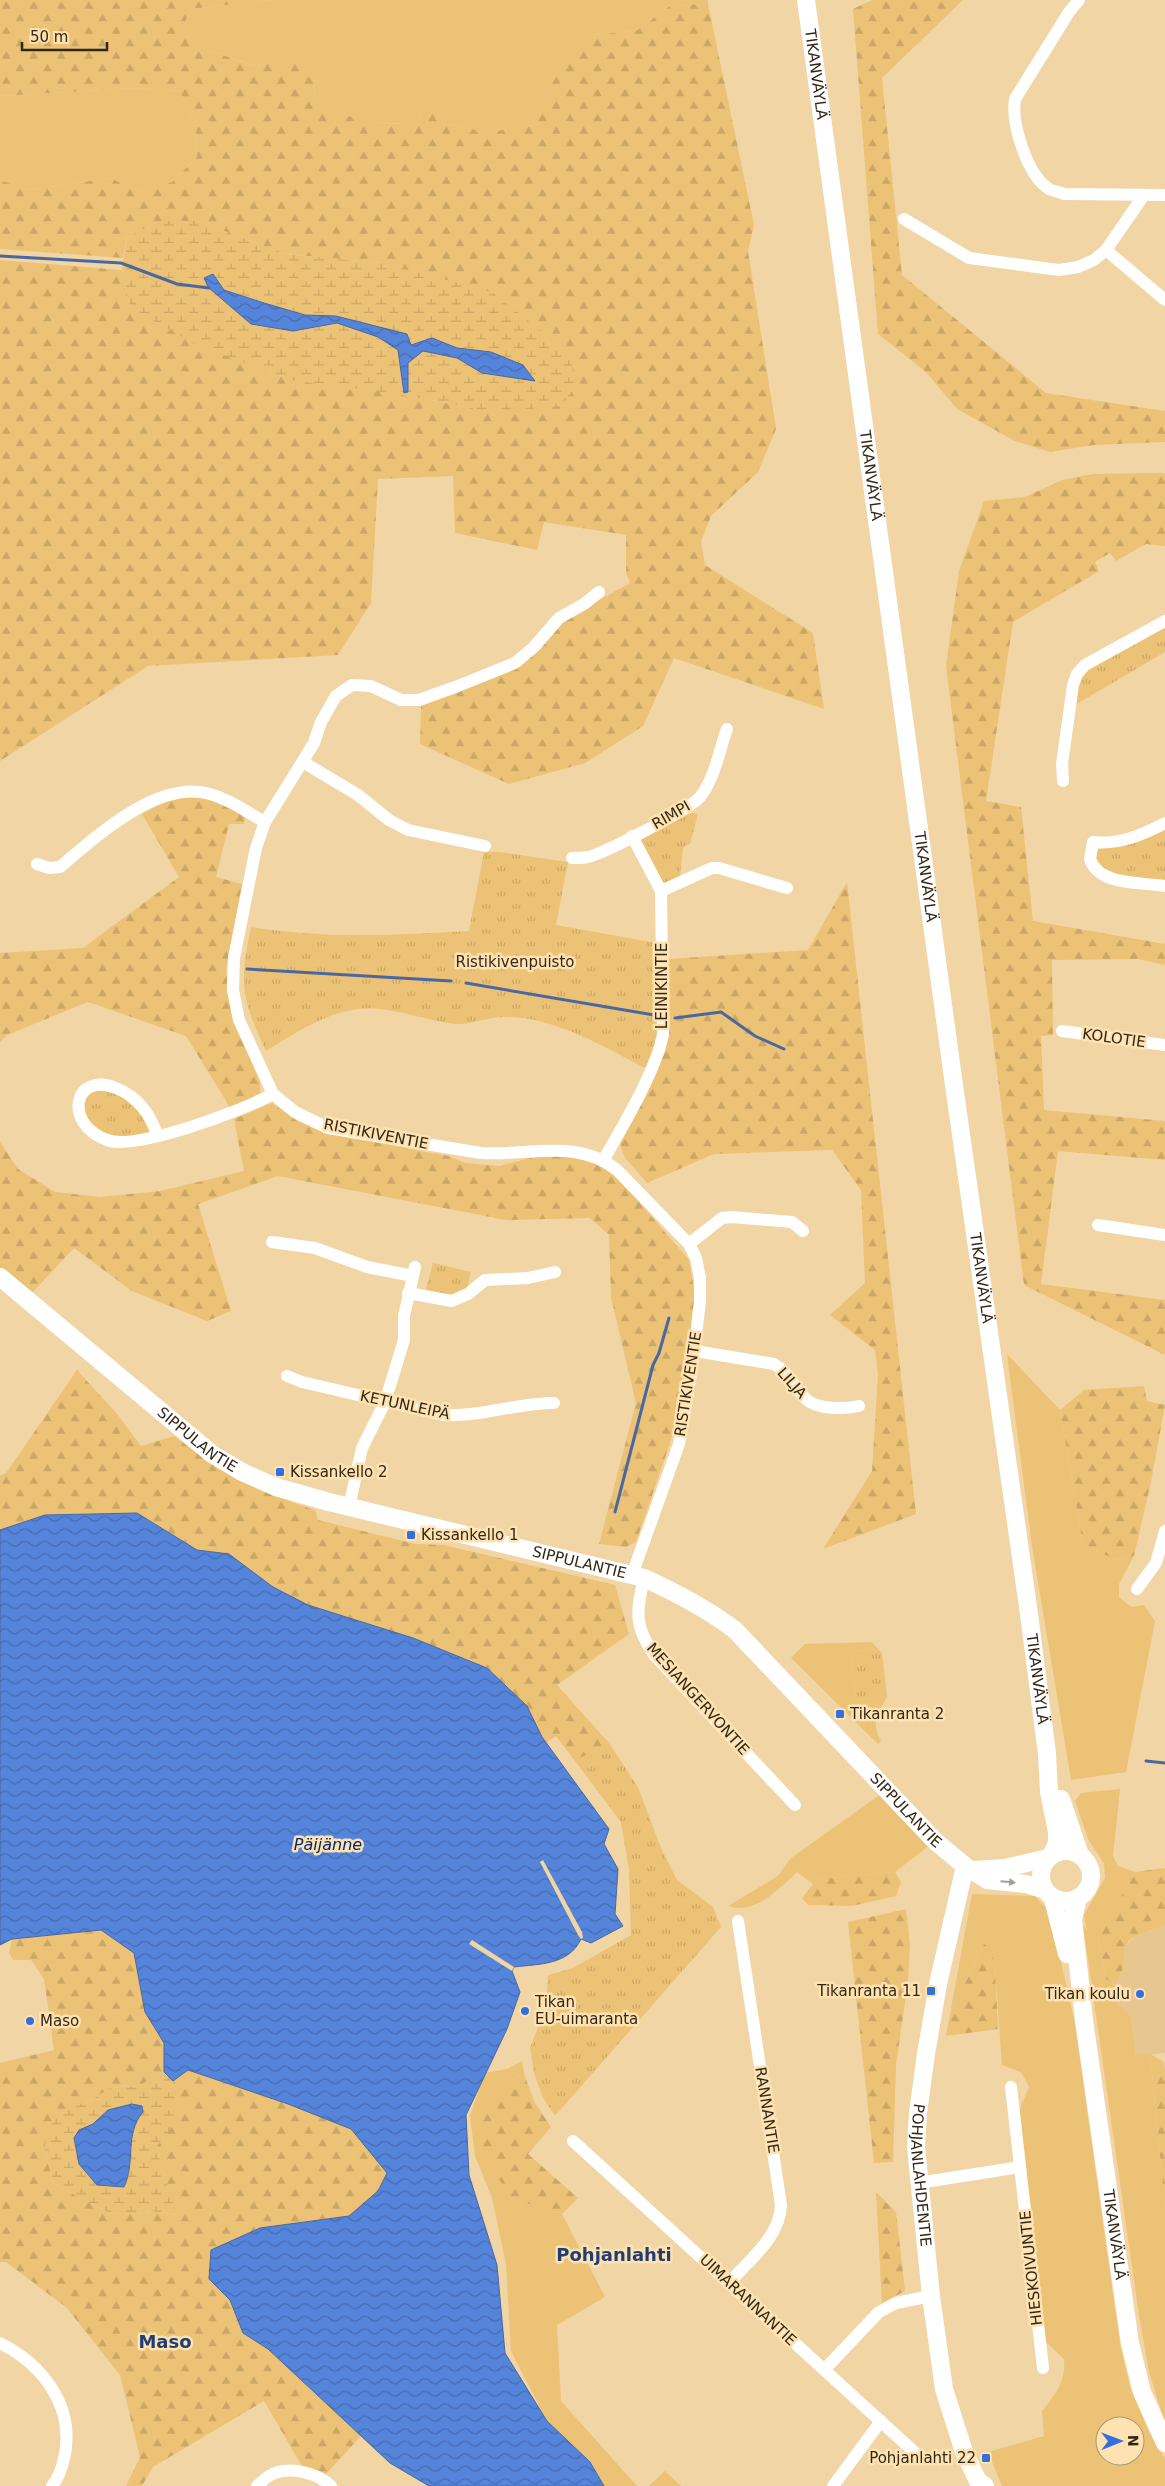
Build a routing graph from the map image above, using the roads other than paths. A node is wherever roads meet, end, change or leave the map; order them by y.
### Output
1 (806, 0) edge
2 (1079, 0) edge
3 (1144, 194) junction
4 (1165, 195) edge
5 (904, 219) dead end
6 (1106, 250) junction
7 (1165, 300) edge
8 (599, 592) dead end
9 (1165, 621) edge
10 (727, 729) dead end
11 (303, 762) junction
12 (1063, 781) dead end
13 (264, 822) junction
14 (1165, 823) edge
15 (632, 836) junction
16 (485, 846) dead end
17 (572, 858) dead end
18 (37, 864) dead end
19 (1165, 886) edge
20 (787, 888) dead end
21 (661, 891) junction
22 (1062, 1031) dead end
23 (1165, 1045) edge
24 (273, 1094) junction
25 (157, 1135) junction
26 (604, 1159) junction
27 (1098, 1225) dead end
28 (803, 1231) dead end
29 (1165, 1235) edge
30 (272, 1242) dead end
31 (689, 1244) junction
32 (555, 1272) dead end
33 (0, 1277) edge
34 (408, 1294) junction
35 (695, 1351) junction
36 (287, 1376) dead end
37 (385, 1402) junction
38 (554, 1403) dead end
39 (859, 1406) dead end
40 (348, 1506) junction
41 (1165, 1531) edge
42 (638, 1577) junction
43 (1137, 1588) dead end
44 (1047, 1754) junction
45 (795, 1805) dead end
46 (1080, 1855) junction
47 (1050, 1856) junction
48 (969, 1868) junction
49 (1049, 1895) junction
50 (1078, 1898) junction
51 (738, 1921) dead end
52 (1084, 2020) junction
53 (1011, 2087) dead end
54 (573, 2141) dead end
55 (1020, 2167) junction
56 (918, 2182) junction
57 (730, 2282) junction
58 (931, 2296) junction
59 (0, 2343) edge
60 (1043, 2368) dead end
61 (824, 2370) junction
62 (881, 2421) junction
63 (1165, 2443) edge
64 (922, 2460) dead end
65 (980, 2484) edge
66 (52, 2486) edge
67 (257, 2486) edge
68 (331, 2486) edge
69 (833, 2486) edge

1 - 44 main road, TIKANVÄYLÄ
2 - 3 street
3 - 4 street
3 - 6 street
5 - 6 street
6 - 7 street
8 - 11 street, RISTIKIVENTIE
9 - 12 street
10 - 15 street, RIMPI
11 - 13 street, RISTIKIVENTIE
11 - 16 street
13 - 18 street
13 - 24 street, RISTIKIVENTIE
14 - 19 street
15 - 17 street, RIMPI
15 - 21 street, LEINIKINTIE
20 - 21 street
21 - 26 street, LEINIKINTIE
22 - 23 street, KOLOTIE
24 - 25 street
24 - 26 street, RISTIKIVENTIE
25 - 25 street
26 - 31 street, RISTIKIVENTIE
27 - 29 street
28 - 31 street
30 - 34 street
31 - 35 street, RISTIKIVENTIE
32 - 34 street
33 - 40 main road, SIPPULANTIE
34 - 37 street
35 - 39 street, LILJA
35 - 42 street, RISTIKIVENTIE
36 - 37 street, KETUNLEIPÄ
37 - 38 street, KETUNLEIPÄ
37 - 40 street
40 - 42 main road, SIPPULANTIE
41 - 43 street
42 - 45 street, MESIANGERVONTIE
42 - 48 main road, SIPPULANTIE
44 - 46 main road, TIKANVÄYLÄ
44 - 47 main road, TIKANVÄYLÄ
46 - 47 main road
46 - 50 main road
47 - 48 main road
47 - 49 main road
48 -> 49 main road, SIPPULANTIE
48 - 56 main road, POHJANLAHDENTIE
49 - 50 main road
49 - 52 main road, TIKANVÄYLÄ
50 - 52 main road, TIKANVÄYLÄ
51 - 57 street, RANNANTIE
52 - 63 main road, TIKANVÄYLÄ
53 - 55 street, HIESKOIVUNTIE
54 - 57 street, UIMARANNANTIE
55 - 56 street
55 - 60 street, HIESKOIVUNTIE
56 - 58 main road, POHJANLAHDENTIE
57 - 61 street, UIMARANNANTIE
58 - 61 street
58 - 65 main road, POHJANLAHDENTIE
59 - 66 street
61 - 62 street, UIMARANNANTIE
62 - 64 street, UIMARANNANTIE
62 - 69 street
67 - 68 street

